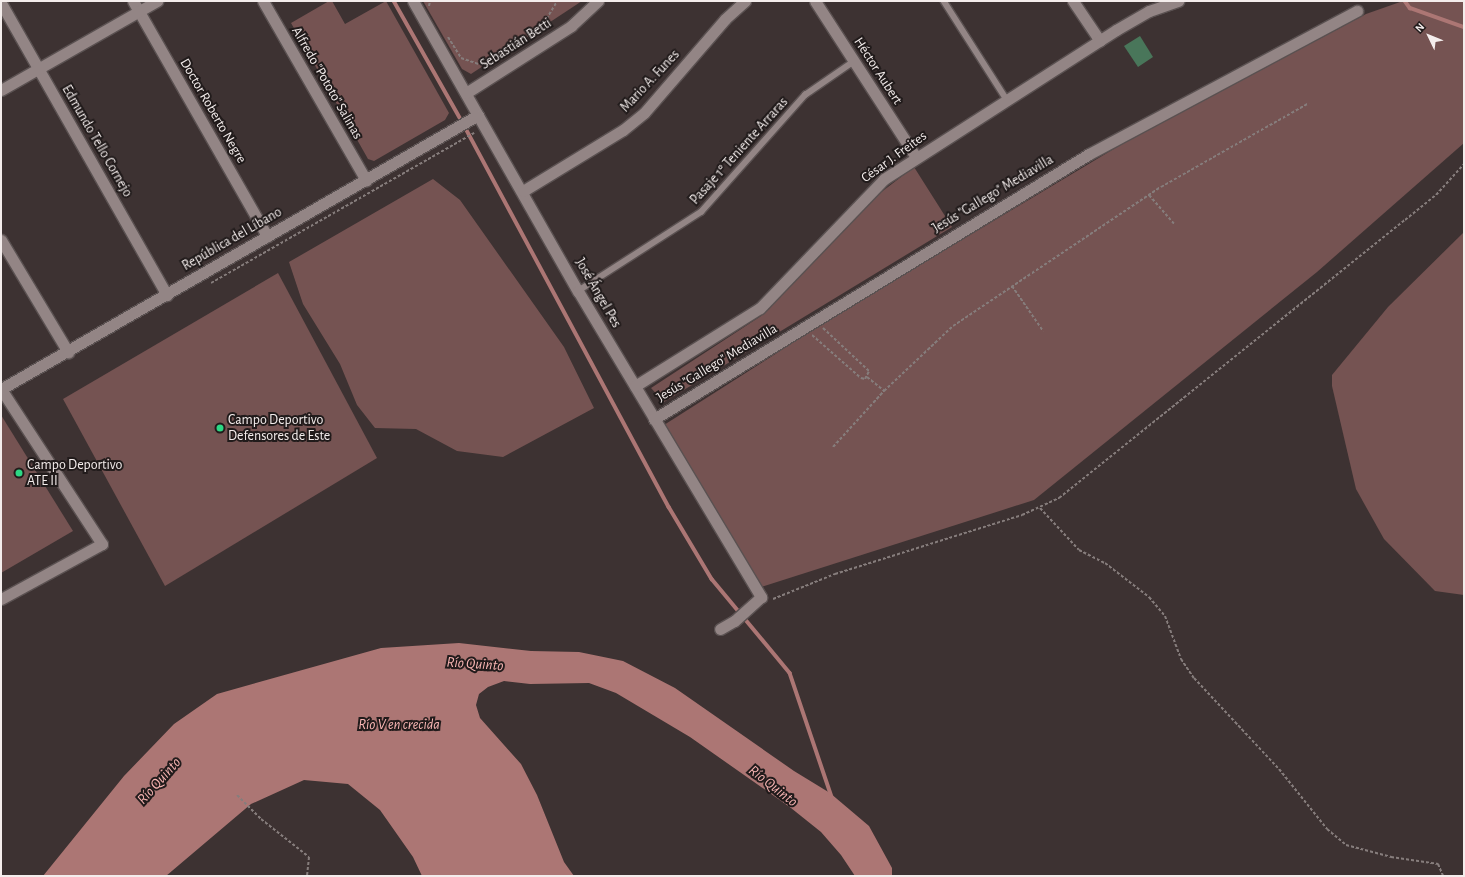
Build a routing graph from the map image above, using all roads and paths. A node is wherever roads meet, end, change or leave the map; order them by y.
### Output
1 (134, 1) edge
2 (157, 1) edge
3 (263, 1) edge
4 (413, 1) edge
5 (430, 1) edge
6 (557, 1) edge
7 (598, 1) edge
8 (745, 1) edge
9 (815, 1) edge
10 (944, 1) edge
11 (1073, 1) edge
12 (1178, 1) edge
13 (1, 3) edge
14 (139, 11) junction
15 (1357, 11) dead end
16 (433, 12) dead end
17 (445, 32) dead end
18 (1100, 41) junction
19 (853, 62) junction
20 (38, 69) junction
21 (1, 90) edge
22 (466, 93) junction
23 (1008, 101) junction
24 (1309, 103) dead end
25 (478, 115) junction
26 (485, 126) junction
27 (916, 157) junction
28 (1464, 164) edge
29 (366, 180) junction
30 (523, 191) junction
31 (1149, 195) junction
32 (1174, 224) dead end
33 (267, 236) junction
34 (1, 240) edge
35 (1012, 286) junction
36 (204, 287) dead end
37 (578, 291) junction
38 (167, 295) junction
39 (815, 321) junction
40 (803, 328) junction
41 (1043, 331) dead end
42 (68, 352) junction
43 (867, 377) junction
44 (635, 386) junction
45 (1, 389) edge
46 (884, 390) junction
47 (654, 419) junction
48 (833, 447) dead end
49 (1040, 508) junction
50 (1, 599) edge
51 (758, 600) junction
52 (720, 629) dead end
53 (236, 795) dead end
54 (307, 876) edge
55 (1443, 876) edge

1 - 14 street, Doctor Roberto Negre
2 - 14 street
3 - 29 street, Alfredo "Pototo" Salinas
4 - 22 street, José Ángel Pes
5 - 16 path
6 - 17 path
7 - 22 street, Sebastián Betti
8 - 30 street, Mario A. Funes
9 - 19 street, Héctor Aubert
10 - 23 lane
11 - 18 street
12 - 18 street, César J. Freites
13 - 20 street, Edmundo Tello Cornejo
14 - 20 street
14 - 33 street, Doctor Roberto Negre
15 - 39 street, Jesús "Gallego" Mediavilla
18 - 23 street, César J. Freites
19 - 27 street, Héctor Aubert
19 - 37 lane, Pasaje 1º Teniente Arraras
20 - 21 street
20 - 38 street, Edmundo Tello Cornejo
22 - 25 street, José Ángel Pes
23 - 27 street, César J. Freites
24 - 31 path
25 - 26 street, José Ángel Pes
25 - 29 street, República del Líbano
26 - 30 street, José Ángel Pes
26 - 36 path
27 - 44 street, César J. Freites
28 - 49 path
29 - 33 street, República del Líbano
30 - 37 street, José Ángel Pes
31 - 32 path
31 - 35 path
33 - 38 street, República del Líbano
34 - 42 street
35 - 41 path
35 - 46 path
37 - 44 street, José Ángel Pes
38 - 42 street, República del Líbano
39 - 40 street, Jesús "Gallego" Mediavilla
39 - 43 path
40 - 43 path
40 - 47 street, Jesús "Gallego" Mediavilla
42 - 45 street, República del Líbano
43 - 46 path
44 - 47 street, José Ángel Pes
45 - 50 street
46 - 48 path
47 - 51 street, José Ángel Pes
49 - 51 path
49 - 55 path
51 - 52 street
53 - 54 path

